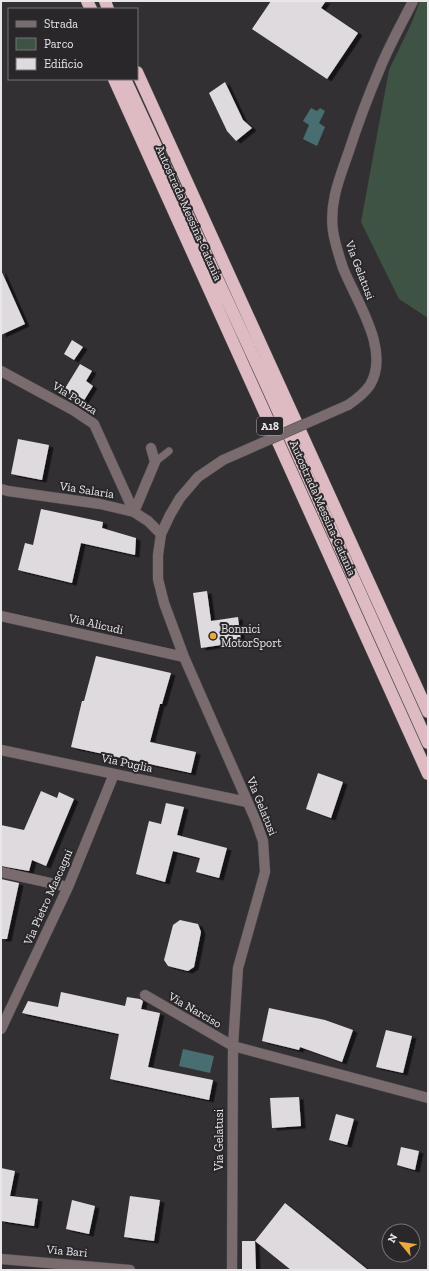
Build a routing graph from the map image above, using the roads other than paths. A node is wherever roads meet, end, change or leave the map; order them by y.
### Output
1 (413, 1) edge
2 (138, 74) edge
3 (114, 80) edge
4 (125, 80) edge
5 (1, 371) edge
6 (151, 448) dead end
7 (169, 450) dead end
8 (155, 462) junction
9 (1, 489) edge
10 (134, 512) junction
11 (161, 534) junction
12 (1, 616) edge
13 (184, 657) junction
14 (428, 712) edge
15 (428, 743) edge
16 (1, 750) edge
17 (114, 774) junction
18 (428, 774) edge
19 (247, 802) junction
20 (1, 872) edge
21 (68, 887) junction
22 (145, 995) dead end
23 (1, 1029) edge
24 (233, 1046) junction
25 (428, 1098) edge
26 (1, 1259) edge
27 (130, 1270) edge
28 (232, 1270) edge

1 - 11 street, Via Gelatusi, bridge
2 - 14 highway, Autostrada Messina-Catania / A18
3 - 18 highway, Autostrada Messina-Catania / A18
4 - 15 highway
5 - 10 street, Via Ponza
6 - 8 street
7 - 8 lane
8 - 10 street
9 - 10 street, Via Salaria
10 - 11 street, Via Salaria
11 - 13 street, Via Gelatusi
12 - 13 street, Via Alicudi
13 - 19 street, Via Gelatusi
16 - 17 street, Via Puglia
17 - 19 street, Via Puglia
17 - 21 street, Via Pietro Mascagni
19 - 24 street, Via Gelatusi
20 - 21 street
21 - 23 street, Via Pietro Mascagni
22 - 24 street, Via Narciso
24 - 25 street, Via Narciso
24 - 28 street, Via Gelatusi
26 - 27 street, Via Bari

